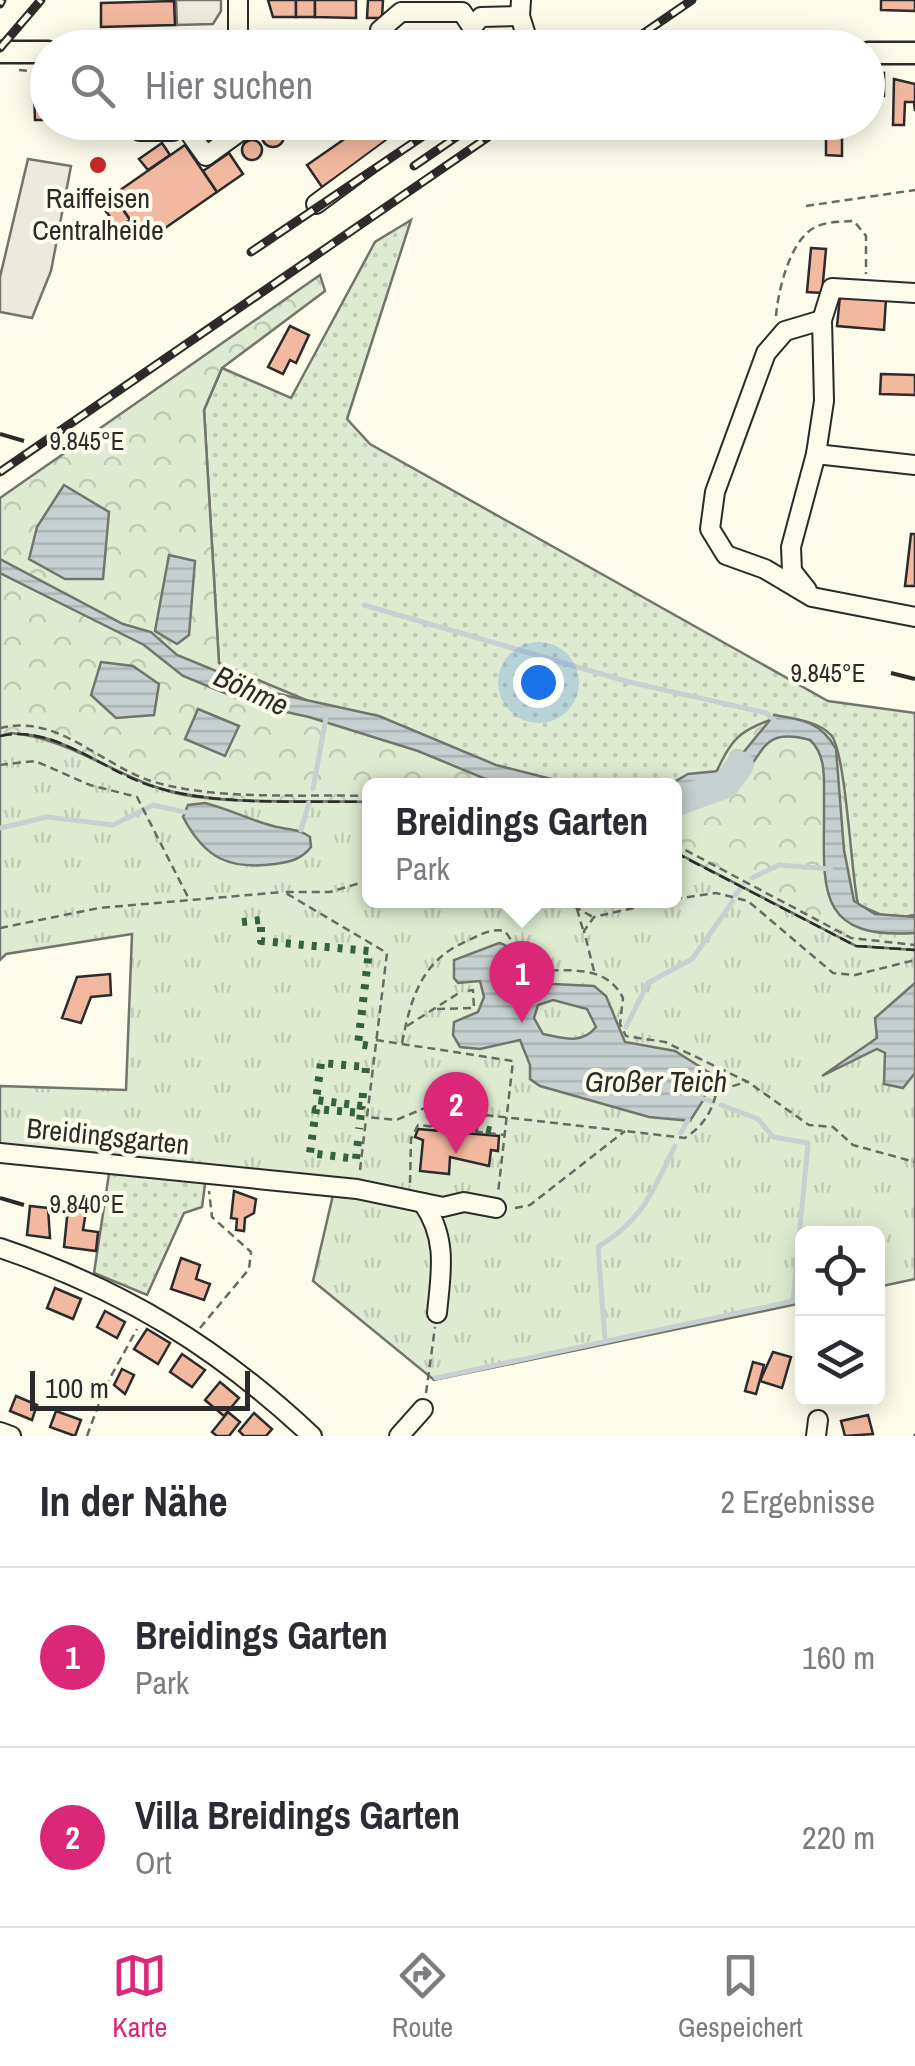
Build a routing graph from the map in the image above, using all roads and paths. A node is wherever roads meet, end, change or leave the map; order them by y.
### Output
1 (238, 0) edge
2 (521, 8) edge
3 (472, 20) edge
4 (238, 30) edge
5 (380, 30) edge
6 (432, 30) edge
7 (498, 30) edge
8 (885, 53) edge
9 (915, 54) edge
10 (194, 140) edge
11 (229, 140) edge
12 (403, 140) edge
13 (915, 190) edge
14 (316, 204) dead end
15 (806, 206) dead end
16 (866, 290) junction
17 (915, 293) edge
18 (822, 320) junction
19 (785, 331) junction
20 (816, 454) junction
21 (915, 464) edge
22 (812, 596) junction
23 (908, 616) edge
24 (915, 631) edge
25 (0, 728) edge
26 (0, 765) edge
27 (362, 796) edge
28 (682, 848) edge
29 (362, 882) edge
30 (284, 892) junction
31 (682, 898) edge
32 (189, 899) junction
33 (577, 908) joint
34 (635, 908) edge
35 (594, 918) junction
36 (0, 928) edge
37 (584, 931) junction
38 (915, 945) edge
39 (915, 960) edge
40 (594, 972) junction
41 (434, 1008) junction
42 (406, 1027) junction
43 (375, 1040) junction
44 (402, 1043) junction
45 (718, 1068) junction
46 (748, 1082) junction
47 (718, 1091) junction
48 (457, 1111) junction
49 (366, 1117) junction
50 (508, 1117) junction
51 (455, 1129) junction
52 (625, 1132) junction
53 (506, 1135) junction
54 (0, 1153) edge
55 (915, 1162) edge
56 (211, 1175) junction
57 (357, 1189) junction
58 (418, 1201) junction
59 (496, 1208) junction
60 (0, 1248) edge
61 (148, 1310) junction
62 (437, 1313) joint
63 (192, 1338) junction
64 (424, 1410) joint
65 (0, 1432) edge
66 (11, 1436) edge
67 (87, 1436) edge
68 (312, 1436) edge
69 (399, 1436) edge

1 - 4 street
2 - 3 street
3 - 5 street
3 - 6 path
3 - 7 path
8 - 9 main road
10 - 11 street
12 - 14 street
13 - 15 path
16 - 17 street
16 - 18 street
16 - 19 path
18 - 19 street
18 - 20 street
19 - 22 street
20 - 21 street
20 - 22 street
22 - 23 street
23 - 24 street
25 - 27 path
26 - 32 path
28 - 38 path
29 - 30 path
30 - 32 path
30 - 43 path
31 - 39 path
32 - 36 path
33 - 35 path
33 - 37 path
34 - 35 path
35 - 37 path
37 - 40 path
40 - 42 path
40 - 45 path
41 - 41 path
41 - 42 path
42 - 44 path
43 - 44 path
43 - 49 path
44 - 50 path
45 - 46 path
45 - 47 path
46 - 47 path
46 - 55 path
47 - 52 path
48 - 49 path
48 - 50 path
48 - 51 path
49 - 57 path
50 - 52 path
50 - 53 path
51 - 53 path
51 - 58 path
52 - 59 path
53 - 59 path
54 - 56 street, Breidingsgarten
56 - 57 street, Breidingsgarten
56 - 63 path
57 - 58 street, Breidingsgarten
58 - 59 street, Breidingsgarten
58 - 62 street
60 - 61 street
61 - 63 street
61 - 67 path
62 - 64 path
63 - 68 street
64 - 69 street
65 - 66 street

